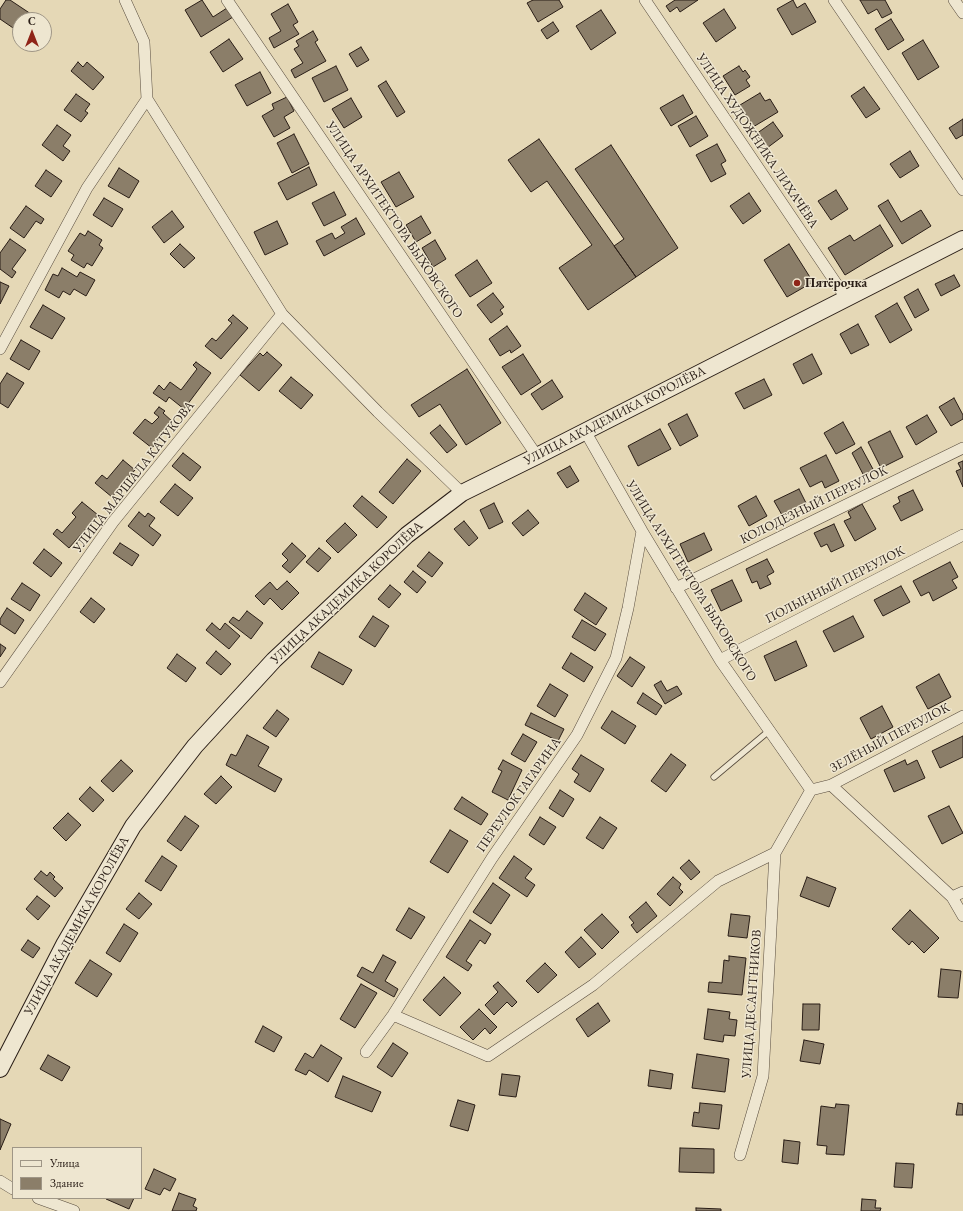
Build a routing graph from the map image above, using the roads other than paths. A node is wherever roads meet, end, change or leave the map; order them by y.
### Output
1 (125, 0) edge
2 (228, 0) edge
3 (645, 0) edge
4 (834, 0) edge
5 (954, 0) edge
6 (963, 13) edge
7 (147, 99) junction
8 (963, 190) edge
9 (963, 239) edge
10 (846, 298) junction
11 (282, 314) junction
12 (0, 349) edge
13 (585, 431) junction
14 (963, 448) edge
15 (537, 456) junction
16 (462, 493) junction
17 (642, 531) junction
18 (963, 535) edge
19 (676, 588) junction
20 (720, 660) junction
21 (0, 682) edge
22 (963, 716) edge
23 (770, 730) junction
24 (714, 777) dead end
25 (831, 785) junction
26 (811, 790) junction
27 (775, 853) junction
28 (963, 892) edge
29 (952, 897) junction
30 (963, 916) edge
31 (393, 1015) junction
32 (366, 1052) dead end
33 (0, 1069) edge
34 (740, 1155) dead end
35 (0, 1181) edge
36 (12, 1188) edge
37 (41, 1199) edge
38 (74, 1211) edge

1 - 7 street
2 - 15 street, УЛИЦА АРХИТЕКТОРА БЫХОВСКОГО
3 - 10 street, УЛИЦА ХУДОЖНИКА ЛИХАЧЁВА
4 - 8 street
5 - 6 street
7 - 11 street
7 - 12 street
9 - 10 street, УЛИЦА АКАДЕМИКА КОРОЛЁВА
10 - 13 street, УЛИЦА АКАДЕМИКА КОРОЛЁВА
11 - 16 street
11 - 21 street, УЛИЦА МАРШАЛА КАТУКОВА
13 - 15 street, УЛИЦА АКАДЕМИКА КОРОЛЁВА
13 - 17 street, УЛИЦА АРХИТЕКТОРА БЫХОВСКОГО
14 - 19 street, КОЛОДЕЗНЫЙ ПЕРЕУЛОК
15 - 16 street, УЛИЦА АКАДЕМИКА КОРОЛЁВА
16 - 33 street, УЛИЦА АКАДЕМИКА КОРОЛЁВА
17 - 19 street, УЛИЦА АРХИТЕКТОРА БЫХОВСКОГО
17 - 31 street, ПЕРЕУЛОК ГАГАРИНА
18 - 20 street, ПОЛЫННЫЙ ПЕРЕУЛОК
19 - 20 street, УЛИЦА АРХИТЕКТОРА БЫХОВСКОГО
20 - 23 street, УЛИЦА АРХИТЕКТОРА БЫХОВСКОГО
22 - 25 street, ЗЕЛЁНЫЙ ПЕРЕУЛОК
23 - 24 lane
23 - 26 street, УЛИЦА АРХИТЕКТОРА БЫХОВСКОГО
25 - 26 street
25 - 29 street
26 - 27 street
27 - 31 street
27 - 34 street, УЛИЦА ДЕСАНТНИКОВ
28 - 29 street
29 - 30 street
31 - 32 street, ПЕРЕУЛОК ГАГАРИНА
35 - 36 street
37 - 38 street

